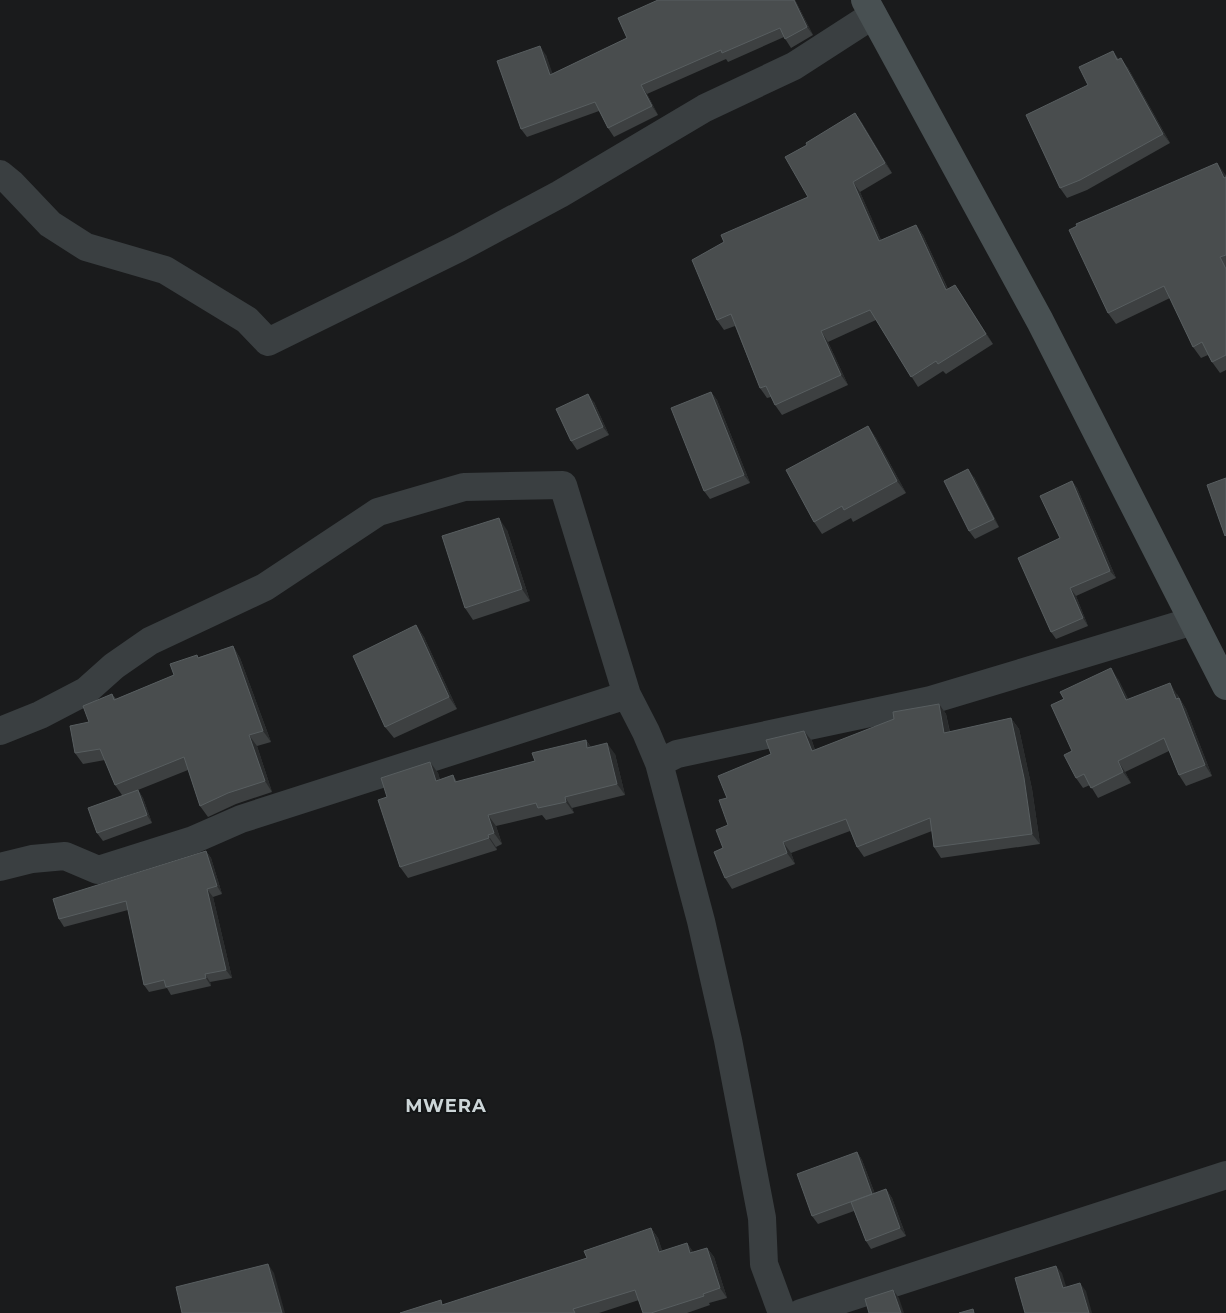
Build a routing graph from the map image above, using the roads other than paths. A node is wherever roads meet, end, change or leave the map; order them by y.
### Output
1 (869, 8) edge
2 (0, 174) edge
3 (1193, 621) junction
4 (1226, 686) edge
5 (627, 695) junction
6 (0, 731) edge
7 (659, 763) junction
8 (0, 867) edge
9 (1226, 1176) edge
10 (782, 1313) edge
11 (800, 1313) edge

1 - 2 street
1 - 3 main road
3 - 4 main road
3 - 7 street
5 - 6 street
5 - 7 street
5 - 8 street
7 - 10 street
9 - 11 street

